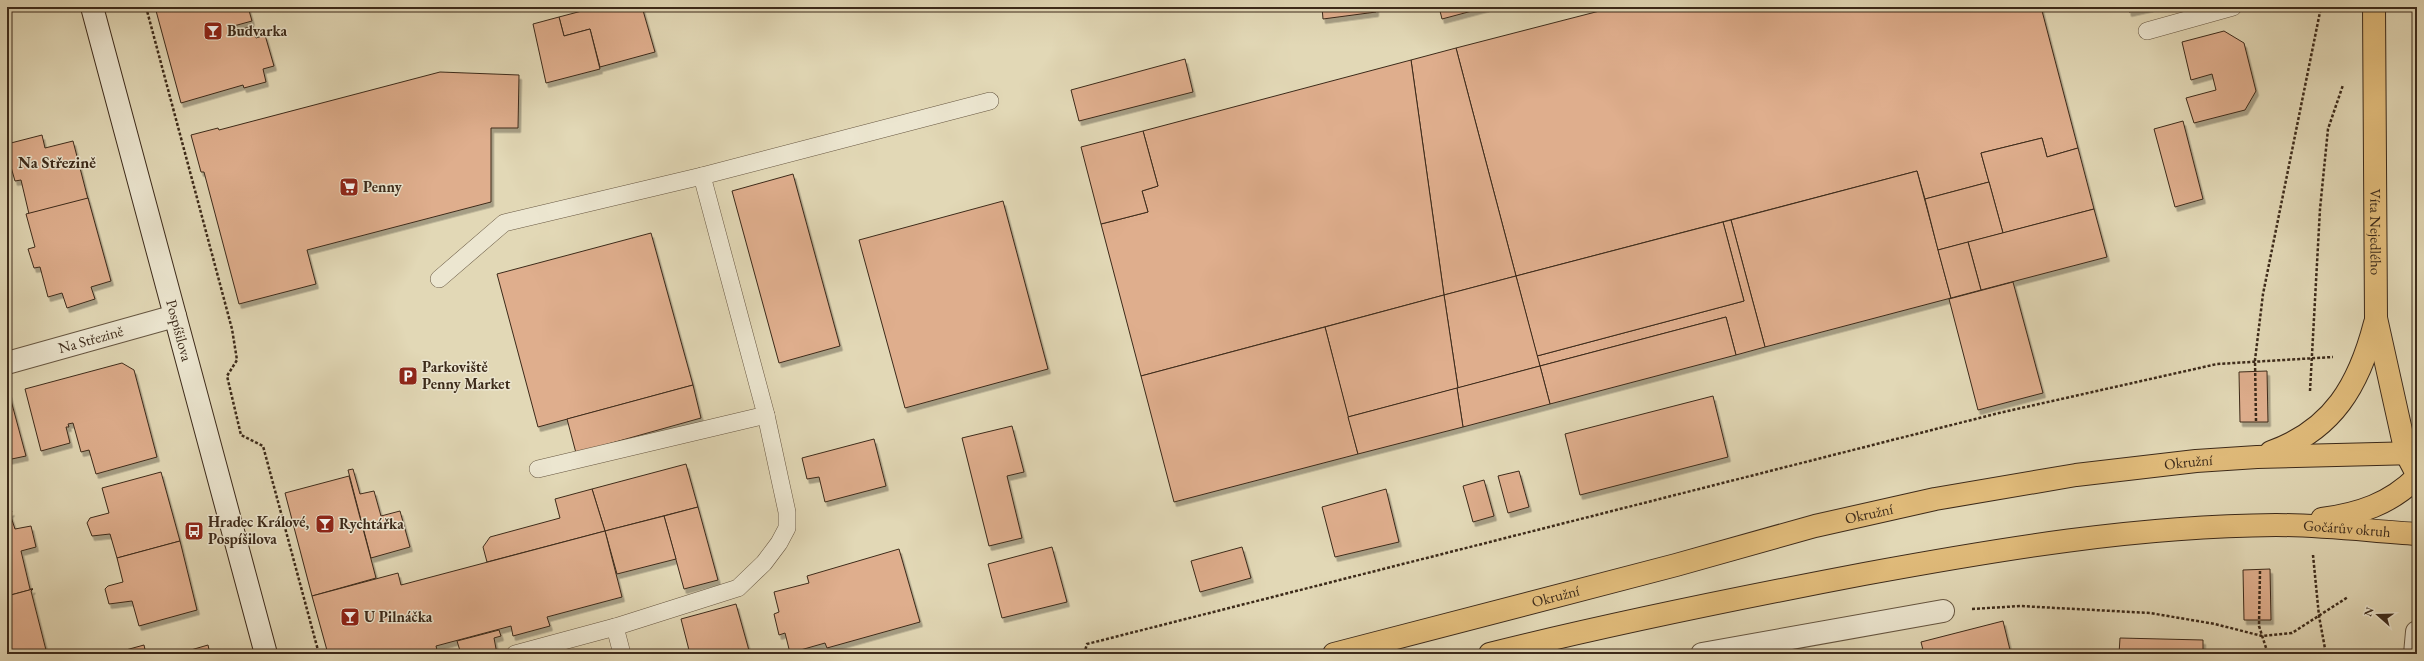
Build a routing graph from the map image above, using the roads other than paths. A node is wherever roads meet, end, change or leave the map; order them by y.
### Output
1 (92, 7) edge
2 (2233, 7) edge
3 (2374, 7) edge
4 (2147, 31) dead end
5 (990, 101) dead end
6 (702, 176) junction
7 (439, 279) dead end
8 (175, 316) junction
9 (2376, 318) junction
10 (7, 363) edge
11 (766, 415) junction
12 (2411, 453) edge
13 (2258, 457) junction
14 (538, 469) dead end
15 (2417, 476) edge
16 (2278, 525) junction
17 (2417, 534) edge
18 (1943, 611) road end
19 (616, 627) junction
20 (2417, 632) edge
21 (266, 654) edge
22 (515, 654) edge
23 (622, 654) edge
24 (1334, 654) edge
25 (1490, 654) edge
26 (1702, 654) edge
27 (2415, 654) edge

1 - 8 street, Pospíšilova
2 - 4 lane
3 - 9 main road, Víta Nejedlého
5 - 6 lane
6 - 7 lane
6 - 11 lane
8 - 10 street, Na Střezině
8 - 21 street, Pospíšilova
9 - 12 main road, Víta Nejedlého
9 - 13 main road
11 - 14 lane
11 - 19 lane
12 - 13 main road, Okružní
12 - 15 main road, Víta Nejedlého
13 - 24 main road, Okružní
15 - 16 main road
16 - 17 main road, Gočárův okruh
16 - 25 main road
18 - 26 street
19 - 22 lane
19 - 23 lane
20 - 27 street

